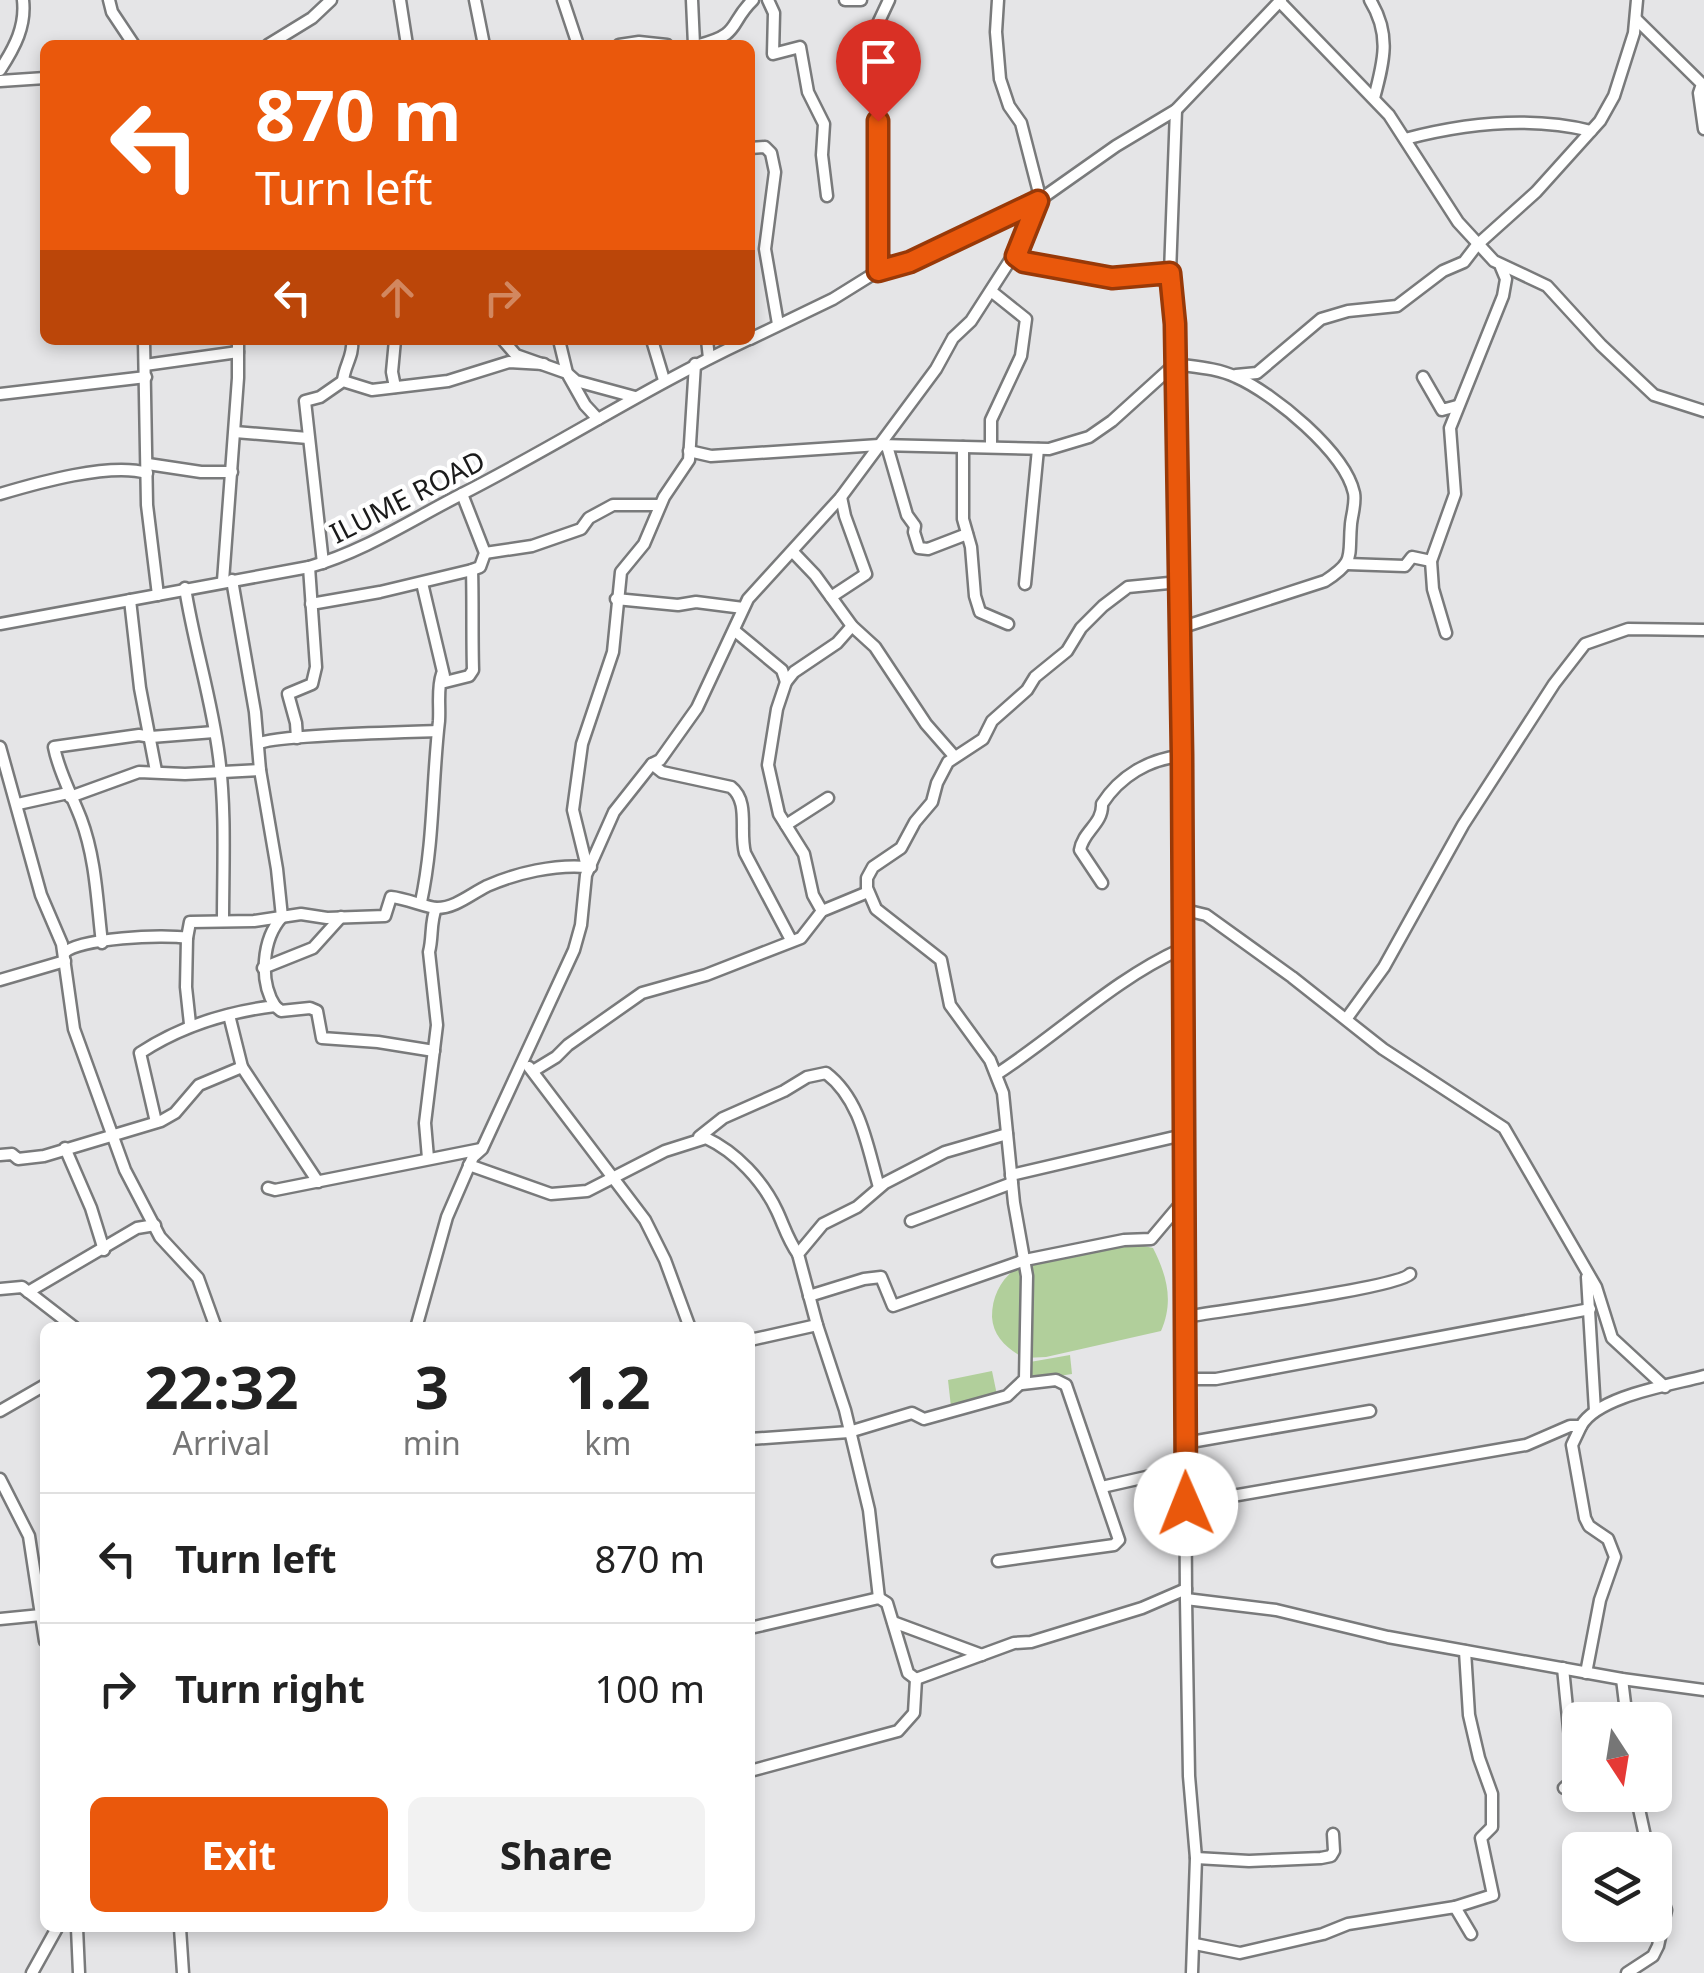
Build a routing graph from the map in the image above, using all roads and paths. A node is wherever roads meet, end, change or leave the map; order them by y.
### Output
1 (22, 0) edge
2 (109, 0) edge
3 (330, 0) edge
4 (400, 0) edge
5 (475, 0) edge
6 (564, 0) edge
7 (692, 0) edge
8 (753, 0) edge
9 (768, 0) edge
10 (844, 0) edge
11 (861, 0) edge
12 (889, 0) edge
13 (998, 0) edge
14 (1370, 0) edge
15 (1637, 0) edge
16 (1281, 1) edge
17 (1636, 20) junction
18 (131, 40) edge
19 (276, 40) edge
20 (406, 40) edge
21 (483, 40) edge
22 (576, 40) edge
23 (696, 40) edge
24 (717, 40) edge
25 (0, 70) edge
26 (40, 78) edge
27 (0, 81) edge
28 (1703, 83) edge
29 (1374, 98) junction
30 (1176, 110) junction
31 (1704, 129) edge
32 (1591, 131) junction
33 (1405, 139) junction
34 (755, 148) edge
35 (827, 196) dead end
36 (1038, 201) junction
37 (1477, 244) junction
38 (1016, 256) junction
39 (1501, 266) junction
40 (878, 271) junction
41 (1170, 273) junction
42 (991, 291) junction
43 (778, 324) junction
44 (755, 336) edge
45 (144, 345) edge
46 (352, 345) edge
47 (395, 345) edge
48 (507, 345) edge
49 (560, 345) edge
50 (654, 345) edge
51 (708, 345) edge
52 (736, 345) edge
53 (238, 346) edge
54 (709, 358) junction
55 (544, 364) junction
56 (695, 364) junction
57 (1176, 364) junction
58 (146, 371) junction
59 (567, 374) junction
60 (1233, 375) junction
61 (1422, 377) dead end
62 (664, 380) junction
63 (343, 381) junction
64 (396, 387) junction
65 (0, 394) edge
66 (636, 397) junction
67 (1458, 405) junction
68 (1704, 411) edge
69 (598, 419) junction
70 (234, 432) junction
71 (308, 438) junction
72 (883, 445) junction
73 (963, 447) junction
74 (991, 448) junction
75 (1038, 449) junction
76 (689, 451) junction
77 (147, 469) junction
78 (232, 472) junction
79 (0, 494) edge
80 (462, 494) junction
81 (841, 496) junction
82 (660, 504) junction
83 (968, 534) junction
84 (793, 552) junction
85 (484, 554) junction
86 (1431, 561) junction
87 (324, 563) junction
88 (1348, 564) junction
89 (309, 567) junction
90 (472, 570) junction
91 (228, 581) junction
92 (1179, 582) junction
93 (422, 583) junction
94 (1025, 584) dead end
95 (185, 588) junction
96 (158, 595) junction
97 (831, 597) junction
98 (616, 599) junction
99 (130, 600) junction
100 (311, 604) junction
101 (743, 608) junction
102 (0, 624) edge
103 (1008, 624) dead end
104 (852, 626) junction
105 (1180, 628) junction
106 (1704, 630) edge
107 (736, 631) junction
108 (1446, 633) dead end
109 (445, 682) junction
110 (786, 682) junction
111 (438, 731) junction
112 (214, 732) junction
113 (151, 737) junction
114 (296, 738) junction
115 (258, 744) junction
116 (0, 747) edge
117 (954, 756) junction
118 (1182, 756) junction
119 (652, 764) junction
120 (260, 770) junction
121 (156, 771) junction
122 (220, 773) junction
123 (69, 795) junction
124 (828, 798) dead end
125 (18, 804) junction
126 (786, 825) junction
127 (590, 867) junction
128 (1102, 883) dead end
129 (868, 892) junction
130 (421, 902) junction
131 (436, 908) junction
132 (1181, 909) junction
133 (822, 911) junction
134 (341, 916) junction
135 (282, 917) junction
136 (223, 921) junction
137 (188, 938) junction
138 (791, 940) junction
139 (102, 943) junction
140 (1181, 949) junction
141 (65, 957) junction
142 (263, 968) junction
143 (0, 980) edge
144 (275, 1006) junction
145 (229, 1015) junction
146 (1348, 1018) junction
147 (190, 1024) junction
148 (434, 1051) junction
149 (523, 1060) junction
150 (242, 1067) junction
151 (533, 1071) junction
152 (997, 1074) junction
153 (156, 1122) junction
154 (113, 1134) junction
155 (1008, 1134) junction
156 (1183, 1135) junction
157 (693, 1141) junction
158 (65, 1148) junction
159 (482, 1149) junction
160 (0, 1154) edge
161 (428, 1158) junction
162 (470, 1165) junction
163 (614, 1177) junction
164 (1012, 1179) junction
165 (318, 1182) junction
166 (879, 1187) junction
167 (268, 1188) dead end
168 (1183, 1200) junction
169 (145, 1209) junction
170 (911, 1221) dead end
171 (155, 1225) junction
172 (137, 1228) junction
173 (104, 1250) junction
174 (798, 1254) junction
175 (1024, 1260) junction
176 (1584, 1266) junction
177 (1410, 1274) dead end
178 (0, 1289) edge
179 (28, 1292) junction
180 (809, 1296) junction
181 (1590, 1309) junction
182 (1185, 1317) junction
183 (67, 1322) edge
184 (214, 1322) edge
185 (418, 1322) edge
186 (688, 1322) edge
187 (817, 1325) junction
188 (755, 1339) edge
189 (1702, 1375) edge
190 (1184, 1379) junction
191 (1021, 1384) junction
192 (1665, 1387) junction
193 (40, 1389) edge
194 (0, 1411) edge
195 (1370, 1411) dead end
196 (1595, 1411) junction
197 (1581, 1426) junction
198 (849, 1432) junction
199 (755, 1439) edge
200 (1185, 1443) junction
201 (1186, 1468) junction
202 (0, 1479) edge
203 (1102, 1487) junction
204 (1186, 1504) junction
205 (998, 1561) dead end
206 (1186, 1594) junction
207 (879, 1598) junction
208 (40, 1608) edge
209 (40, 1615) edge
210 (0, 1620) edge
211 (893, 1622) junction
212 (755, 1627) edge
213 (1466, 1651) junction
214 (983, 1655) junction
215 (1562, 1668) junction
216 (1586, 1673) junction
217 (916, 1679) junction
218 (1622, 1680) junction
219 (1704, 1690) edge
220 (1566, 1702) edge
221 (1625, 1702) edge
222 (755, 1770) edge
223 (1333, 1834) dead end
224 (1196, 1858) junction
225 (1455, 1907) junction
226 (55, 1932) edge
227 (77, 1932) edge
228 (180, 1932) edge
229 (1470, 1934) dead end
230 (1659, 1942) edge
231 (1195, 1944) junction
232 (32, 1973) edge
233 (79, 1973) edge
234 (182, 1973) edge
235 (1192, 1973) edge
236 (1627, 1973) edge

1 - 25 street
2 - 18 street
3 - 19 street
4 - 20 street
5 - 21 street
6 - 22 street
7 - 23 street
8 - 24 street
9 - 35 street
10 - 11 street
12 - 40 street
13 - 36 street
14 - 29 street
15 - 17 street
16 - 29 street
16 - 30 street, ILUME ROAD
17 - 28 street
17 - 32 street
26 - 27 street
28 - 31 street
29 - 33 street
30 - 36 street, ILUME ROAD
30 - 41 street
32 - 33 street
32 - 37 street
33 - 37 street
34 - 43 street
36 - 38 street
36 - 40 street, ILUME ROAD
37 - 39 street
37 - 60 street
38 - 41 street
38 - 42 street
39 - 67 street
39 - 68 street
40 - 43 street, ILUME ROAD
41 - 57 street
42 - 72 street
42 - 74 street
43 - 44 street, ILUME ROAD
45 - 58 street
46 - 63 street
47 - 64 street
48 - 55 street
49 - 59 street
50 - 62 street
51 - 54 street
52 - 54 street, ILUME ROAD
53 - 58 street
53 - 70 street
54 - 56 street, ILUME ROAD
55 - 59 street
55 - 64 street
56 - 62 street, ILUME ROAD
56 - 76 street
57 - 60 street
57 - 75 street
57 - 92 street
58 - 65 street
58 - 77 street
59 - 66 street
59 - 69 street
60 - 88 street
61 - 67 street
62 - 66 street, ILUME ROAD
63 - 64 street
63 - 71 street
66 - 69 street, ILUME ROAD
67 - 86 street
69 - 80 street, ILUME ROAD
70 - 71 street
70 - 78 street
71 - 87 street
72 - 73 street
72 - 76 street
72 - 81 street
72 - 83 street
73 - 74 street
73 - 83 street
74 - 75 street
75 - 94 street
76 - 82 street
77 - 78 street
77 - 79 street
77 - 96 street
78 - 91 street
80 - 85 street
80 - 87 street, ILUME ROAD
81 - 84 street
81 - 97 street
82 - 85 street
82 - 98 street
83 - 103 street
84 - 97 street
84 - 101 street
85 - 90 street
86 - 88 street
86 - 108 street
87 - 89 street, ILUME ROAD
88 - 105 street
89 - 91 street, ILUME ROAD
89 - 100 street
90 - 93 street
90 - 109 street
91 - 95 street, ILUME ROAD
91 - 115 street
92 - 105 street
92 - 117 street
93 - 100 street
93 - 109 street
95 - 96 street, ILUME ROAD
95 - 112 street
96 - 99 street, ILUME ROAD
97 - 104 street
98 - 101 street
98 - 127 street
99 - 102 street, ILUME ROAD
99 - 113 street
100 - 114 street
101 - 107 street
104 - 110 street
104 - 117 street
105 - 118 street
106 - 146 street
107 - 110 street
107 - 119 street
109 - 111 street
110 - 126 street
111 - 114 street
111 - 130 street
112 - 113 street
112 - 122 street
113 - 121 street
113 - 123 street
114 - 115 street
115 - 120 street
116 - 125 street
117 - 129 street
118 - 128 street
118 - 132 street
119 - 127 street
119 - 138 street
120 - 122 street
120 - 135 street
121 - 122 street
121 - 123 street
122 - 136 street
123 - 125 street
123 - 139 street
124 - 126 street
125 - 141 street
126 - 133 street
127 - 131 street
127 - 149 street
129 - 133 street
129 - 152 street
130 - 131 street
130 - 134 street
131 - 148 street
132 - 140 street
132 - 146 street
133 - 138 street
134 - 135 street
134 - 142 street
135 - 136 street
135 - 142 street
136 - 137 street
137 - 139 street
137 - 147 street
138 - 151 street
139 - 141 street
140 - 152 street
140 - 156 street
141 - 143 street
141 - 154 street
142 - 144 street
144 - 145 street
144 - 148 street
145 - 147 street
145 - 150 street
146 - 176 street
147 - 153 street
148 - 161 street
149 - 151 street
149 - 159 street
150 - 153 street
150 - 165 street
151 - 163 street
152 - 155 street
153 - 154 street
154 - 158 street
154 - 169 street
155 - 164 street
155 - 166 street
156 - 164 street
156 - 168 street
157 - 163 street
157 - 166 street
157 - 174 street
158 - 160 street
158 - 173 street
159 - 161 street
159 - 162 street
161 - 165 street
162 - 163 street
162 - 185 street
163 - 186 street
164 - 170 street
164 - 175 street
165 - 167 street
166 - 174 street
168 - 175 street
168 - 182 street
169 - 171 street
169 - 172 street
171 - 172 street
171 - 184 street
172 - 173 street
173 - 179 street
174 - 180 street
175 - 180 street
175 - 191 street
176 - 181 street
176 - 192 street
177 - 182 street
178 - 179 street
179 - 183 street
180 - 187 street
181 - 190 street
181 - 196 street
182 - 190 street
187 - 188 street
187 - 198 street
189 - 192 street
190 - 200 street
191 - 198 street
191 - 203 street
192 - 196 street
193 - 194 street
195 - 200 street
196 - 197 street
197 - 204 street
197 - 216 street
198 - 199 street
198 - 207 street
200 - 201 street
201 - 203 street
201 - 204 street
202 - 208 street
203 - 205 street
204 - 206 street
206 - 213 street
206 - 214 street
206 - 224 street
207 - 211 street
207 - 212 street
209 - 210 street
211 - 214 street
211 - 217 street
213 - 215 street
213 - 225 street
214 - 217 street
215 - 216 street
215 - 220 street
216 - 218 street
217 - 222 street
218 - 219 street
218 - 221 street
223 - 224 street
224 - 231 street
225 - 229 street
225 - 231 street
226 - 232 street
227 - 233 street
228 - 234 street
230 - 236 street
231 - 235 street

